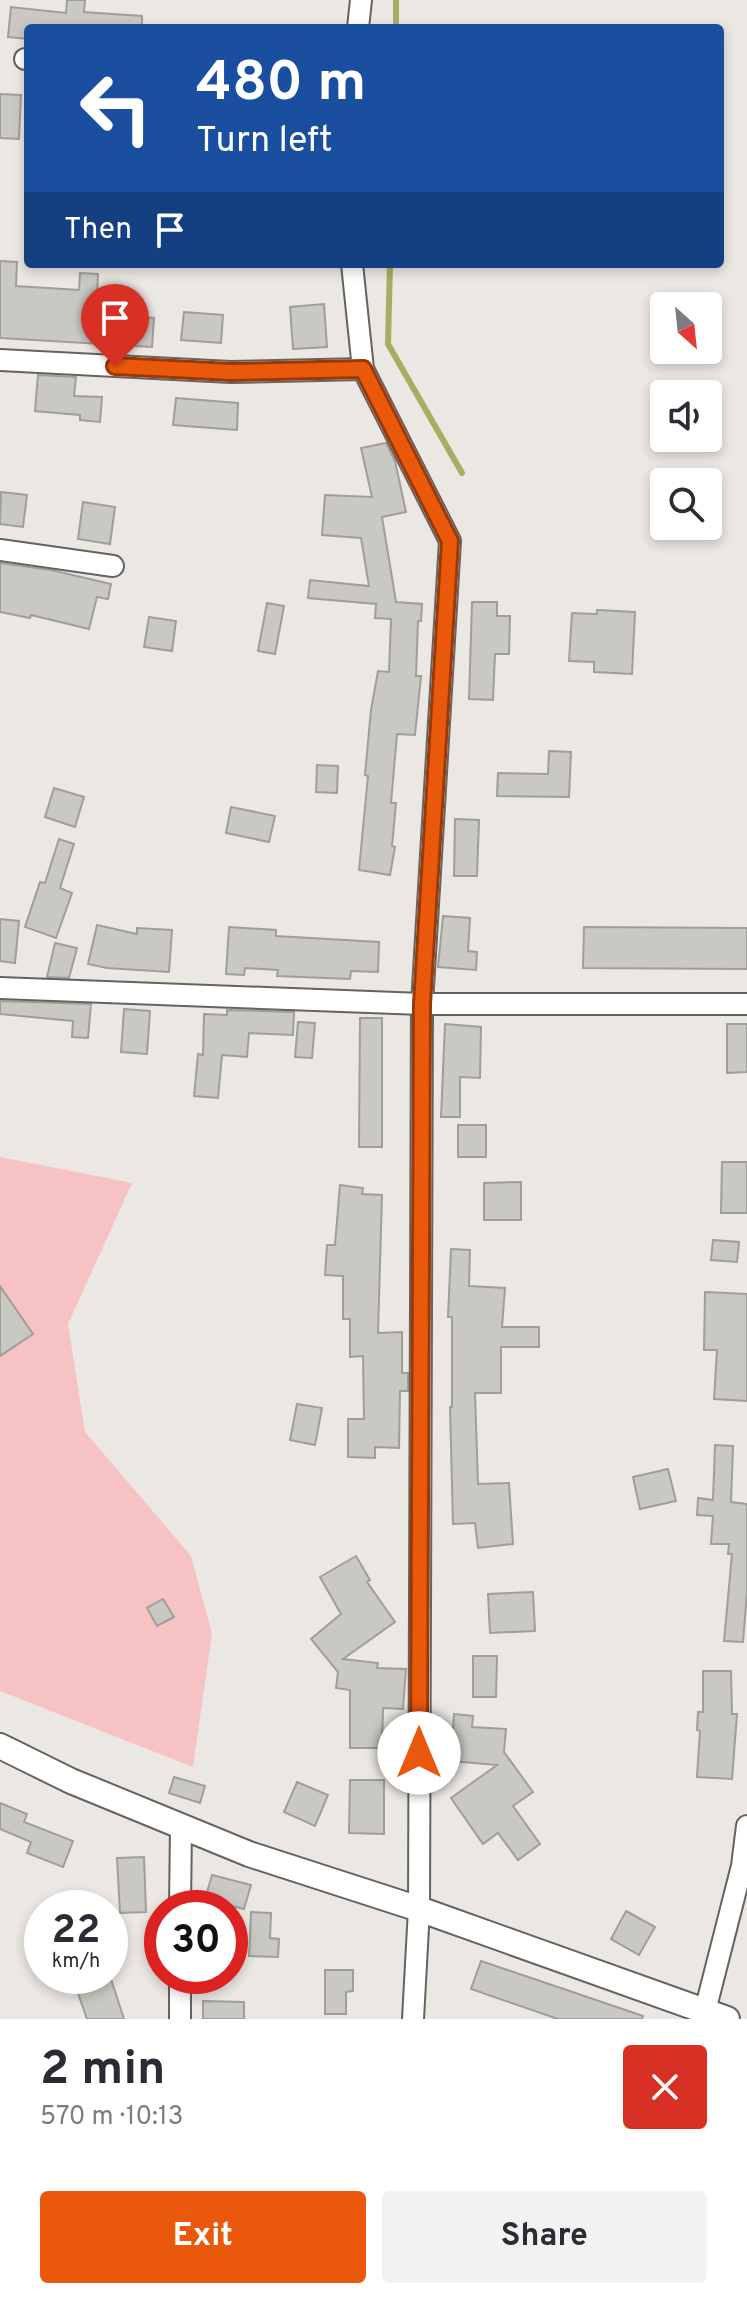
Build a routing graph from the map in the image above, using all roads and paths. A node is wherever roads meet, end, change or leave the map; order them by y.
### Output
1 (361, 0) edge
2 (358, 24) edge
3 (352, 268) edge
4 (0, 360) edge
5 (363, 369) junction
6 (0, 550) edge
7 (113, 566) dead end
8 (0, 988) edge
9 (422, 1004) junction
10 (747, 1004) edge
11 (0, 1746) edge
12 (181, 1826) junction
13 (747, 1826) edge
14 (180, 1890) edge
15 (419, 1909) junction
16 (180, 1994) edge
17 (716, 2015) edge
18 (180, 2019) edge
19 (413, 2019) edge

1 - 2 street
3 - 5 street
4 - 5 street
5 - 9 street
6 - 7 street
8 - 9 street
9 - 10 street
9 - 15 street
11 - 12 street
12 - 14 street
12 - 15 street
13 - 17 street
15 - 17 street
15 - 19 street
16 - 18 street

